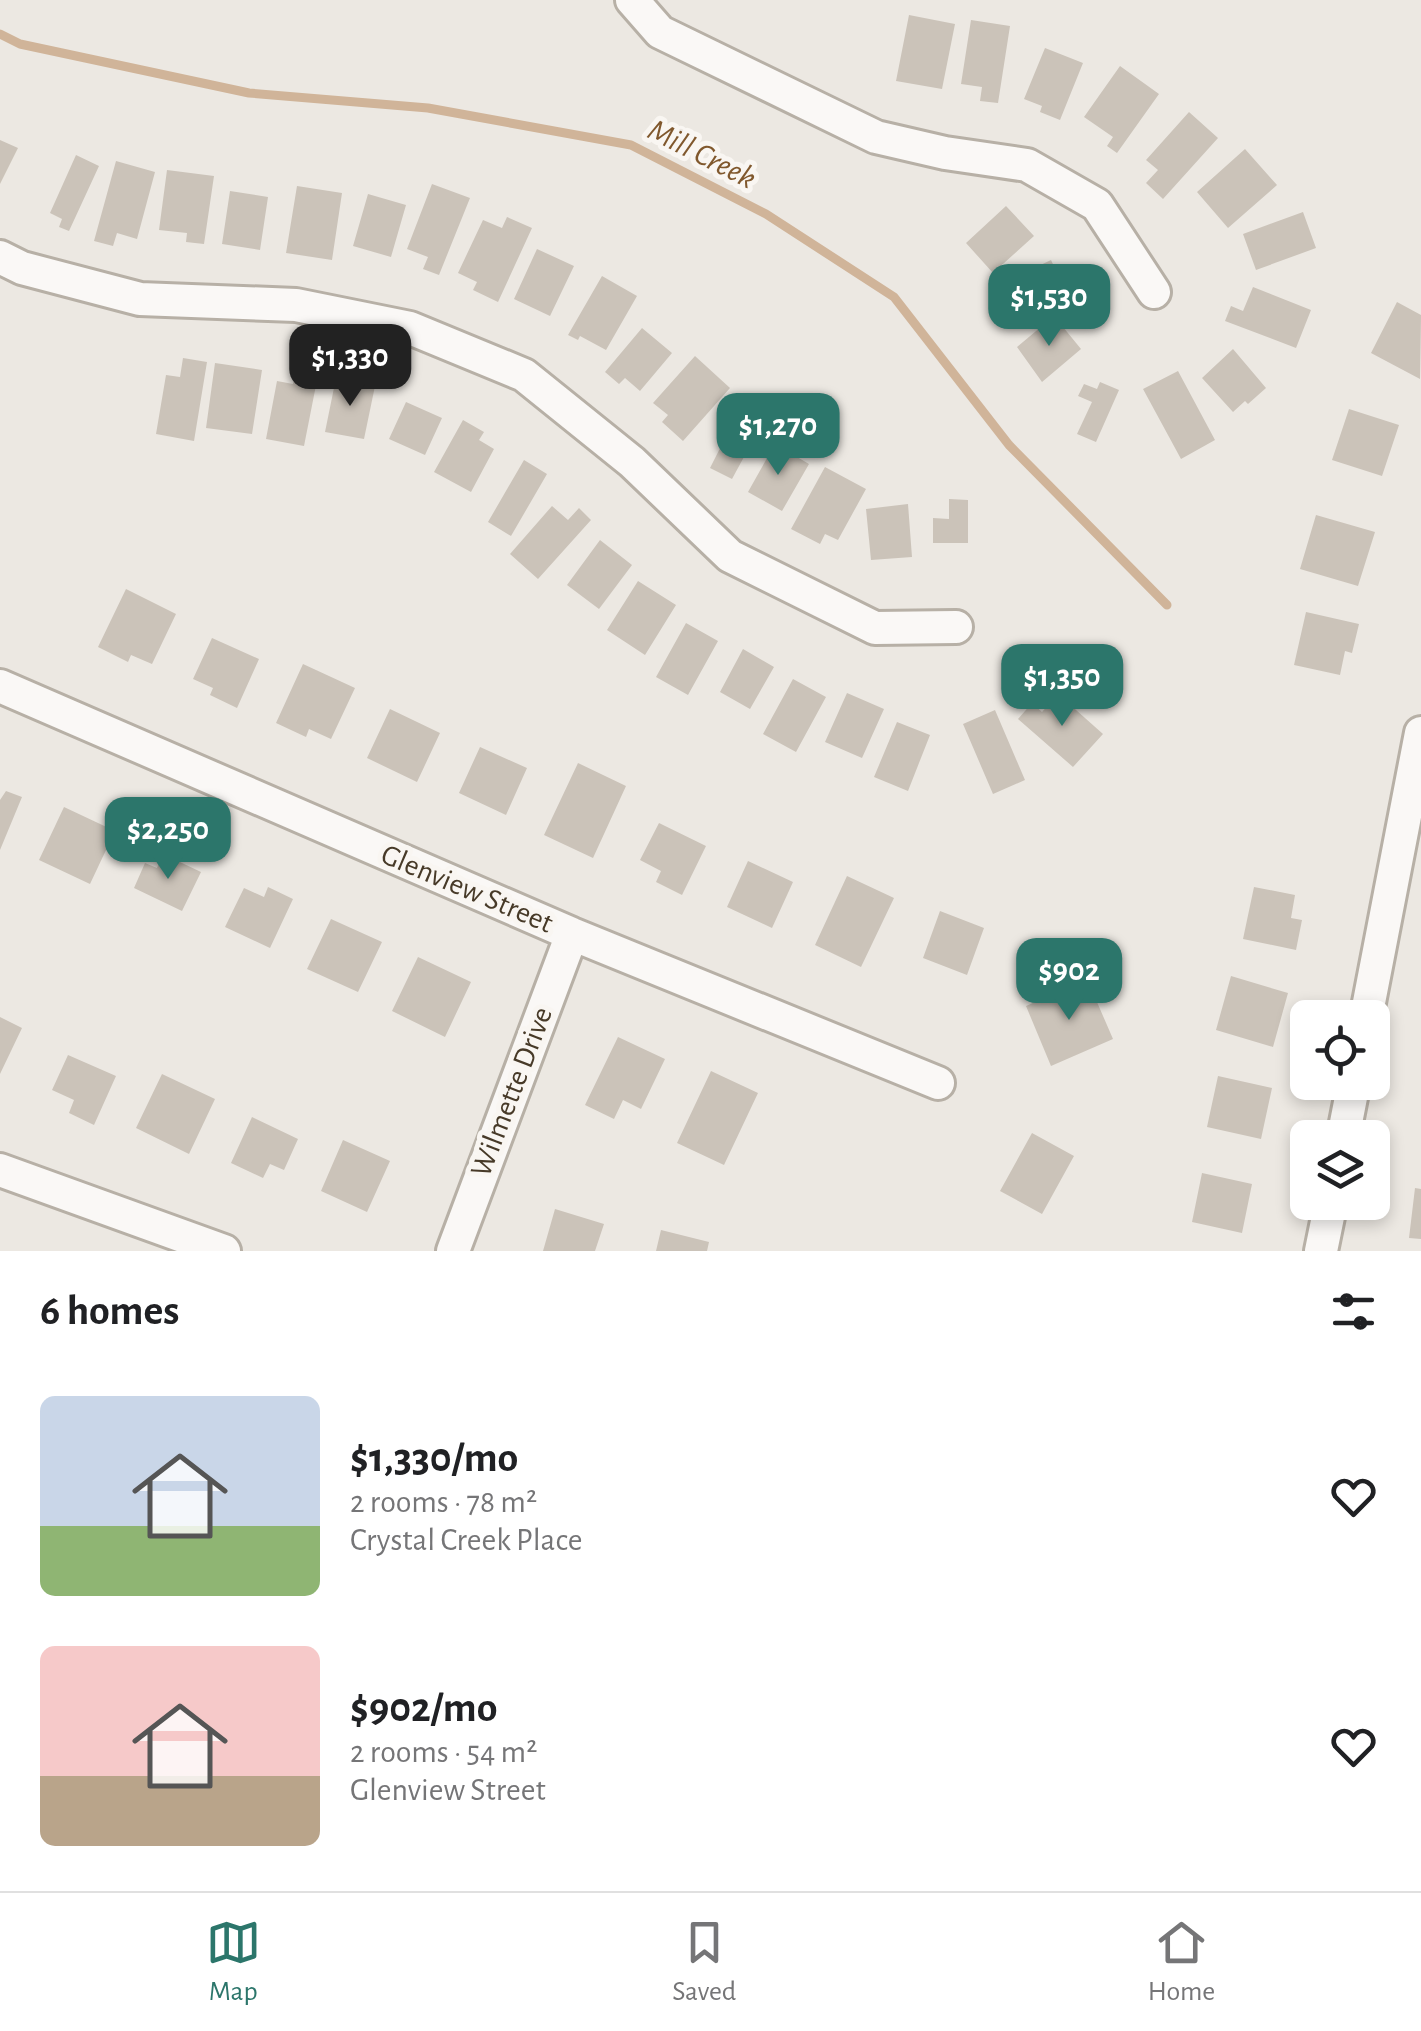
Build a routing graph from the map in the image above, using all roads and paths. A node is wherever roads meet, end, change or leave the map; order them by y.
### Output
1 (632, 0) edge
2 (0, 257) edge
3 (1154, 292) dead end
4 (956, 627) dead end
5 (0, 686) edge
6 (1421, 734) edge
7 (572, 934) junction
8 (1369, 1000) edge
9 (938, 1083) dead end
10 (0, 1170) edge
11 (1327, 1220) edge
12 (224, 1251) edge
13 (453, 1251) edge
14 (1321, 1251) edge

1 - 3 street
2 - 4 street
5 - 7 street, Glenview Street
6 - 8 street
7 - 9 street, Glenview Street
7 - 13 street, Wilmette Drive
10 - 12 street
11 - 14 street

